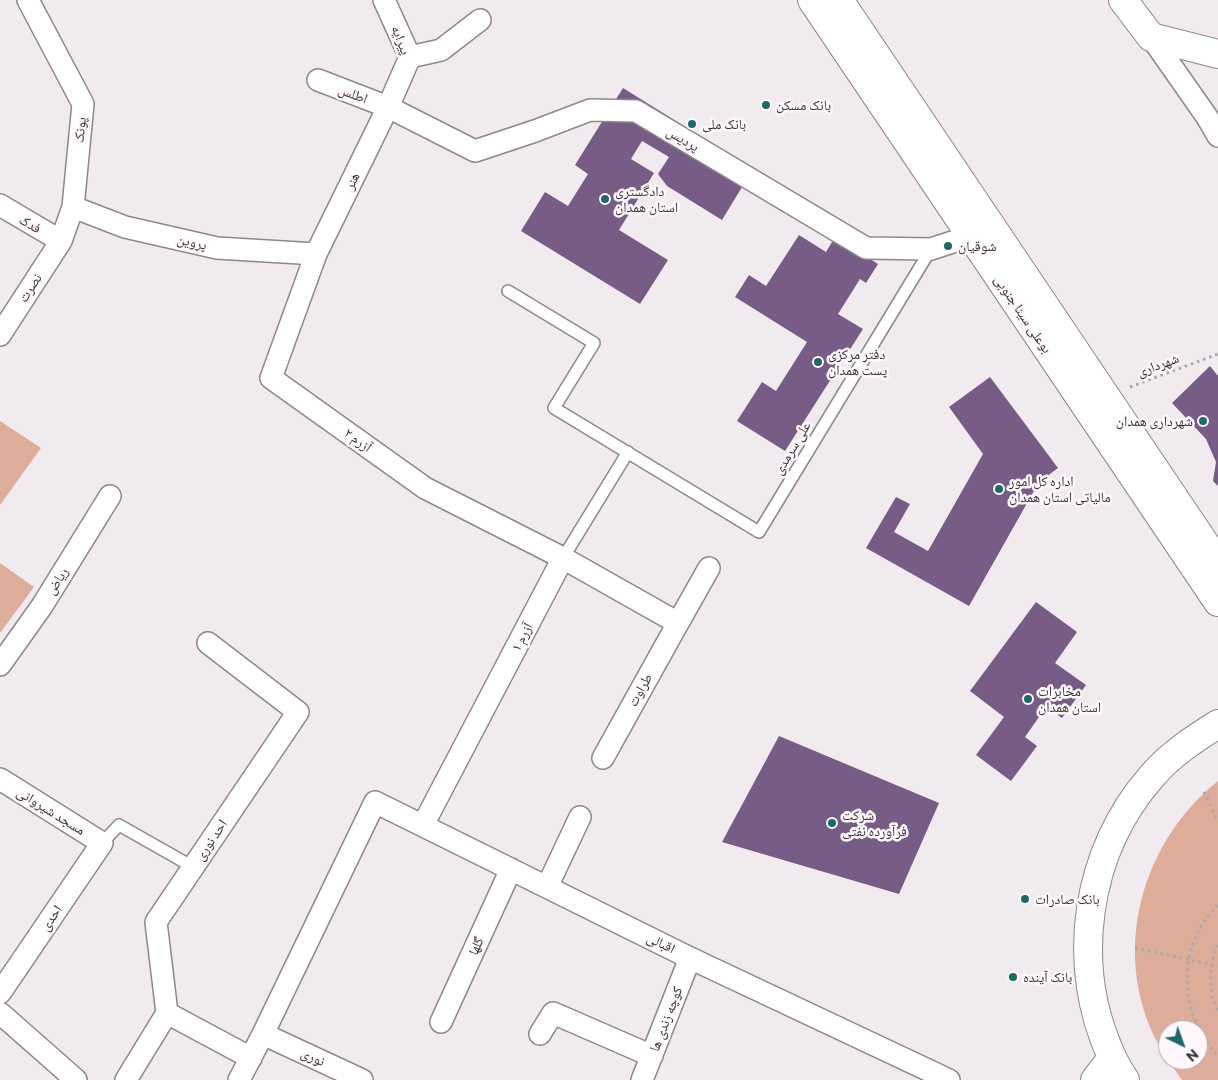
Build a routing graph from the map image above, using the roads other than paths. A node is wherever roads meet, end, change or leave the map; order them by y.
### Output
1 (28, 0) edge
2 (384, 0) edge
3 (812, 0) edge
4 (838, 0) edge
5 (1123, 0) edge
6 (480, 20) dead end
7 (1151, 37) junction
8 (1218, 54) edge
9 (410, 57) junction
10 (318, 80) dead end
11 (388, 107) junction
12 (1218, 136) edge
13 (0, 205) edge
14 (73, 208) junction
15 (971, 236) junction
16 (61, 242) junction
17 (932, 249) junction
18 (316, 254) junction
19 (508, 290) dead end
20 (0, 335) edge
21 (628, 452) junction
22 (110, 496) dead end
23 (563, 558) junction
24 (1218, 563) edge
25 (709, 568) dead end
26 (1218, 602) edge
27 (678, 623) junction
28 (208, 642) dead end
29 (0, 665) edge
30 (1218, 724) edge
31 (602, 758) dead end
32 (0, 779) edge
33 (580, 817) dead end
34 (423, 825) junction
35 (102, 843) junction
36 (193, 868) junction
37 (511, 869) junction
38 (547, 886) junction
39 (690, 958) junction
40 (0, 993) edge
41 (0, 1012) edge
42 (167, 1013) junction
43 (440, 1022) dead end
44 (263, 1034) junction
45 (540, 1034) dead end
46 (652, 1056) junction
47 (251, 1058) junction
48 (1119, 1069) edge
49 (76, 1080) edge
50 (126, 1080) edge
51 (239, 1080) edge
52 (362, 1080) edge
53 (642, 1080) edge
54 (949, 1080) edge
55 (1095, 1080) edge

1 - 14 street, پونک
2 - 9 street, پیرایه
3 - 15 main road, بوعلی سینا جنوبی
4 - 24 main road, بوعلی سینا جنوبی
5 - 7 main road
6 - 9 street
7 - 8 main road
7 - 12 street
9 - 11 street, پیرایه
10 - 11 street, اطلس
11 - 17 street, پردیس
11 - 18 street, هنر
13 - 16 street, فدک
14 - 16 street, پونک
14 - 18 street, پروین
15 - 17 street, پردیس
15 - 26 main road, بوعلی سینا جنوبی
16 - 20 street, نصرت
17 - 21 lane, علی سرمدی
18 - 23 street, آزرم ۲
19 - 21 lane
21 - 23 lane, آزرم ۱
22 - 29 street, ریاض
23 - 27 street
23 - 34 street, آزرم ۱
25 - 27 street, طراوت
27 - 31 street, طراوت
28 - 36 street, احد نوری
30 - 48 main road
32 - 35 street, مسجد شیروانی
33 - 38 street
34 - 37 street, اقبالی
34 - 44 street, اقبالی
35 - 36 lane
35 - 40 street, احدی
36 - 42 street, احد نوری
37 - 38 street, اقبالی
37 - 43 street, گلها
38 - 39 street, اقبالی
39 - 46 street, کوچه زندی ها
39 - 54 street, اقبالی
41 - 49 street
42 - 47 street
42 - 50 street
44 - 47 street
44 - 52 street, نوری
45 - 46 street
46 - 53 street, کوچه زندی ها
47 - 51 street
48 - 55 main road

